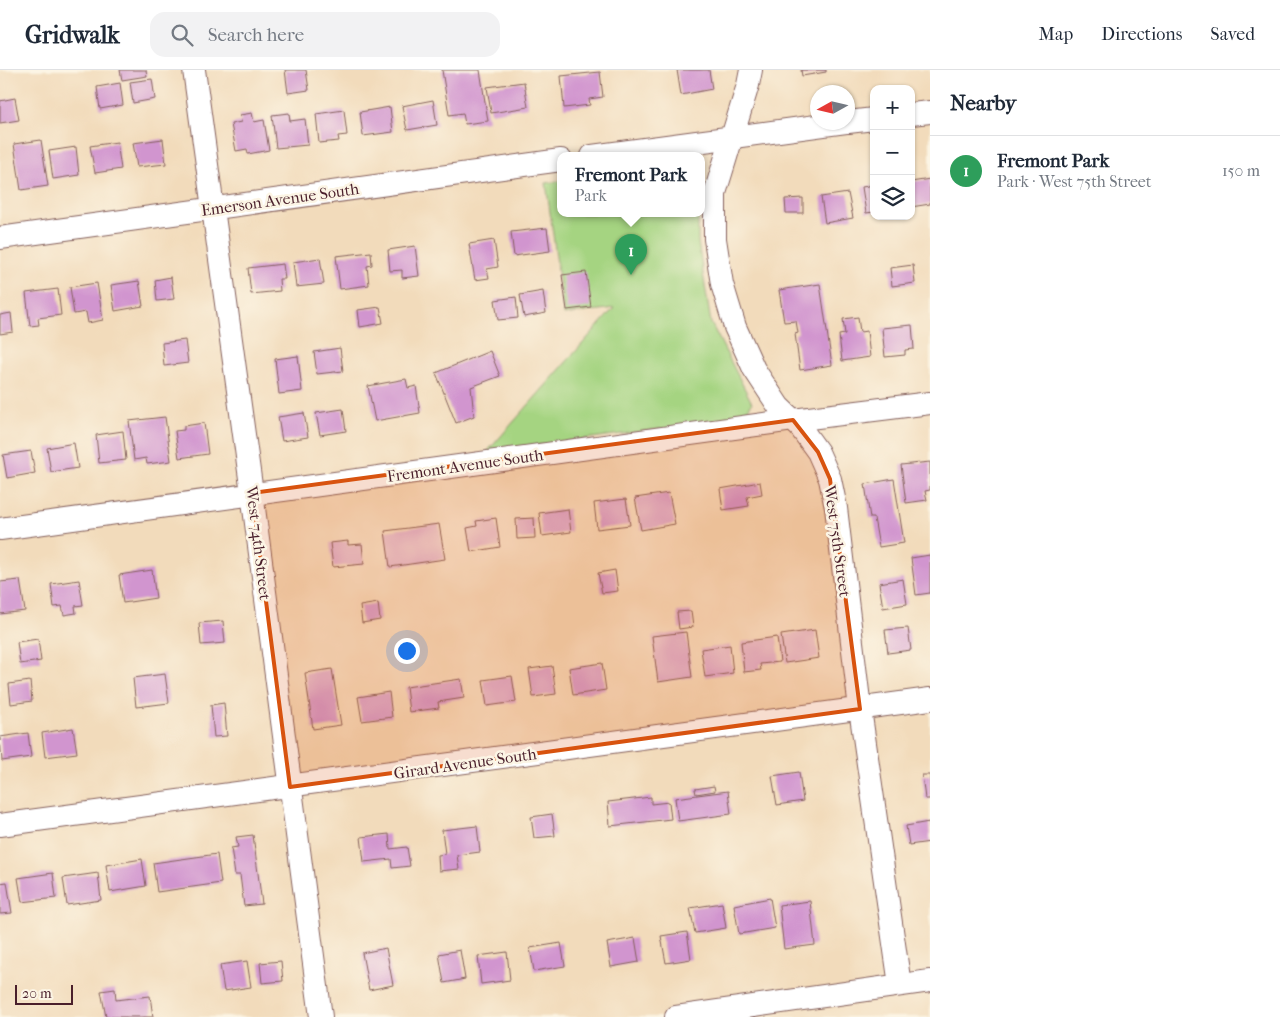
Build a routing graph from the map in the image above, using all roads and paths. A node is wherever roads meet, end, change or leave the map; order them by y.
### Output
1 (194, 70) edge
2 (751, 70) edge
3 (930, 112) edge
4 (915, 114) edge
5 (870, 119) edge
6 (855, 121) edge
7 (810, 127) edge
8 (731, 137) junction
9 (621, 152) edge
10 (557, 161) edge
11 (213, 208) junction
12 (0, 238) edge
13 (930, 403) edge
14 (793, 420) junction
15 (252, 493) junction
16 (0, 529) edge
17 (930, 699) edge
18 (860, 709) junction
19 (290, 787) junction
20 (0, 826) edge
21 (930, 981) edge
22 (900, 985) junction
23 (322, 1017) edge
24 (676, 1017) edge

1 - 11 street, West 74th Street
2 - 8 street, West 75th Street
3 - 4 street
5 - 6 street
7 - 8 street
8 - 9 street
8 - 14 street, West 75th Street
10 - 11 street, Emerson Avenue South
11 - 12 street, Emerson Avenue South
11 - 15 street, West 74th Street
13 - 14 street, Fremont Avenue South
14 - 15 street, Fremont Avenue South
14 - 18 street, West 75th Street
15 - 16 street, Fremont Avenue South
15 - 19 street, West 74th Street
17 - 18 street, Girard Avenue South
18 - 19 street, Girard Avenue South
18 - 22 street, West 75th Street
19 - 20 street, Girard Avenue South
19 - 23 street, West 74th Street
21 - 22 street
22 - 24 street

